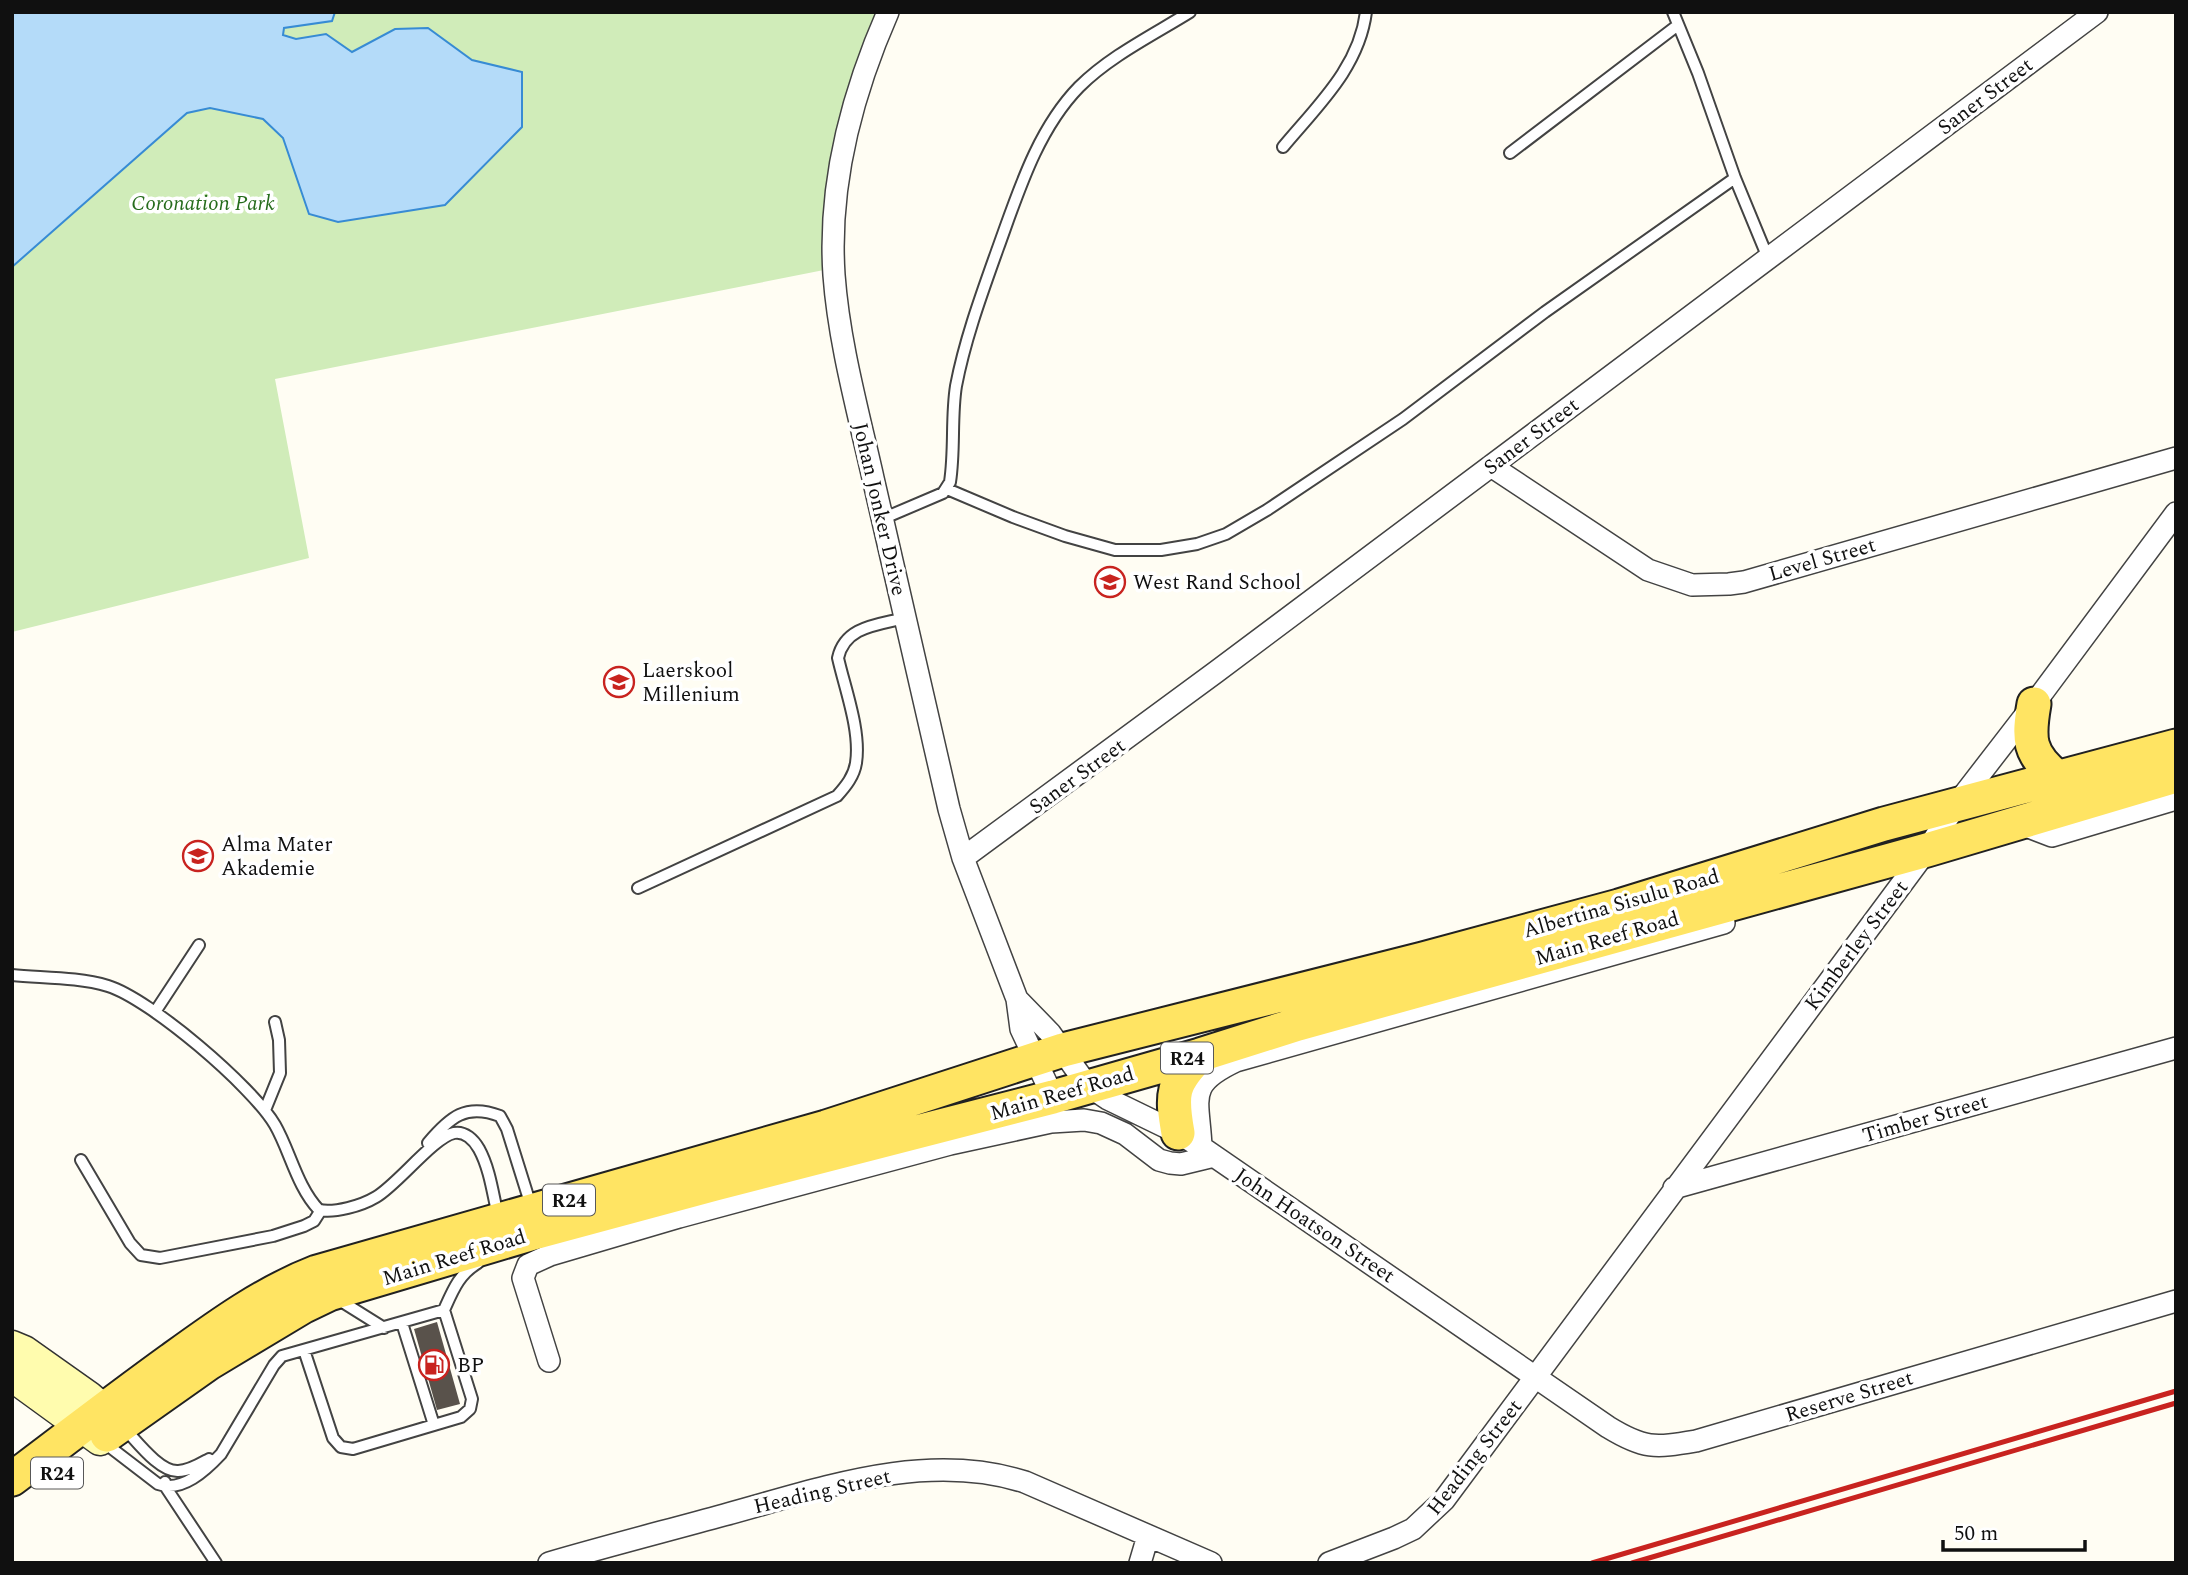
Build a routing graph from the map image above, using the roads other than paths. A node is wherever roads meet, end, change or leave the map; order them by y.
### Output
1 (888, 12) edge
2 (1190, 12) edge
3 (1366, 12) edge
4 (1673, 12) edge
5 (2098, 12) edge
6 (1678, 26) junction
7 (1283, 147) dead end
8 (1510, 152) dead end
9 (1735, 178) junction
10 (1768, 258) junction
11 (2176, 458) edge
12 (1492, 466) junction
13 (947, 489) junction
14 (2176, 513) edge
15 (883, 519) junction
16 (905, 618) junction
17 (2034, 704) junction
18 (2176, 746) edge
19 (2176, 776) edge
20 (2057, 777) junction
21 (2176, 799) edge
22 (1956, 804) junction
23 (2016, 822) junction
24 (1927, 850) junction
25 (963, 858) junction
26 (638, 888) dead end
27 (1780, 890) junction
28 (199, 945) dead end
29 (12, 975) edge
30 (1017, 999) junction
31 (155, 1012) junction
32 (275, 1022) dead end
33 (2176, 1048) edge
34 (1049, 1055) junction
35 (1200, 1055) junction
36 (1087, 1085) junction
37 (1053, 1097) junction
38 (265, 1110) junction
39 (1197, 1145) junction
40 (81, 1160) dead end
41 (415, 1163) junction
42 (1674, 1188) junction
43 (321, 1210) junction
44 (498, 1219) junction
45 (535, 1222) junction
46 (329, 1294) junction
47 (2176, 1301) edge
48 (444, 1310) junction
49 (402, 1323) junction
50 (384, 1328) junction
51 (12, 1346) edge
52 (304, 1350) junction
53 (549, 1361) dead end
54 (461, 1362) junction
55 (449, 1366) dead end
56 (12, 1376) edge
57 (1535, 1377) junction
58 (101, 1425) junction
59 (434, 1425) junction
60 (221, 1454) junction
61 (167, 1469) junction
62 (12, 1479) edge
63 (164, 1486) junction
64 (12, 1504) edge
65 (1148, 1536) junction
66 (216, 1563) edge
67 (550, 1563) edge
68 (1140, 1563) edge
69 (1211, 1563) edge
70 (1329, 1563) edge

1 - 15 street, Johan Jonker Drive
2 - 13 lane
3 - 7 lane
4 - 6 lane
5 - 10 street, Saner Street
6 - 8 lane
6 - 9 lane
9 - 10 lane
9 - 13 lane
10 - 12 street, Saner Street
11 - 12 street, Level Street
12 - 25 street, Saner Street
13 - 15 lane
14 - 17 street, Kimberley Street
15 - 16 street, Johan Jonker Drive
16 - 25 street, Johan Jonker Drive
16 - 26 lane
17 - 20 main road
17 - 22 street, Kimberley Street
18 - 20 main road, Albertina Sisulu Road / R24
19 - 23 main road, Main Reef Road / R24
20 - 22 main road, Albertina Sisulu Road / R24
21 - 23 street
22 - 24 street, Kimberley Street
22 - 34 main road, Albertina Sisulu Road / R24
23 - 24 main road, Main Reef Road / R24
24 - 27 main road, Main Reef Road / R24
24 - 42 street, Kimberley Street
25 - 30 street, Johan Jonker Drive
27 - 35 main road, Main Reef Road / R24
27 - 39 street
28 - 31 lane
29 - 31 lane
30 - 34 street, Johan Jonker Drive
30 - 34 street, Johan Jonker Drive
31 - 38 lane
32 - 38 lane
33 - 42 street, Timber Street
34 - 36 street, Johan Jonker Drive
34 - 37 street, Johan Jonker Drive
34 - 45 main road, Main Reef Road / R24
35 - 36 main road, Main Reef Road / R24
35 - 39 main road
36 - 37 main road, Main Reef Road / R24
36 - 39 street, John Hoatson Street
37 - 45 main road, Main Reef Road / R24
38 - 43 lane
39 - 53 street
39 - 57 street, John Hoatson Street
40 - 43 lane
41 - 43 lane
41 - 44 lane
41 - 45 lane
42 - 57 street, Kimberley Street
44 - 45 main road, Main Reef Road / R24
44 - 58 main road, Main Reef Road / R24
45 - 46 main road, Main Reef Road / R24
45 - 48 lane
46 - 50 lane
46 - 58 main road, Main Reef Road / R24
47 - 57 street, Reserve Street
48 - 49 lane
48 - 54 lane
49 - 50 lane
49 - 59 lane
50 - 52 lane
51 - 58 main road
52 - 59 lane
52 - 60 lane
54 - 55 lane
54 - 59 lane
56 - 58 main road
57 - 70 street, Heading Street
58 - 61 lane
58 - 62 main road, R24
58 - 63 lane
58 - 64 main road, R24
60 - 61 lane
60 - 63 lane
61 - 63 lane
63 - 66 lane
65 - 67 street, Heading Street
65 - 68 street
65 - 69 street, Heading Street

